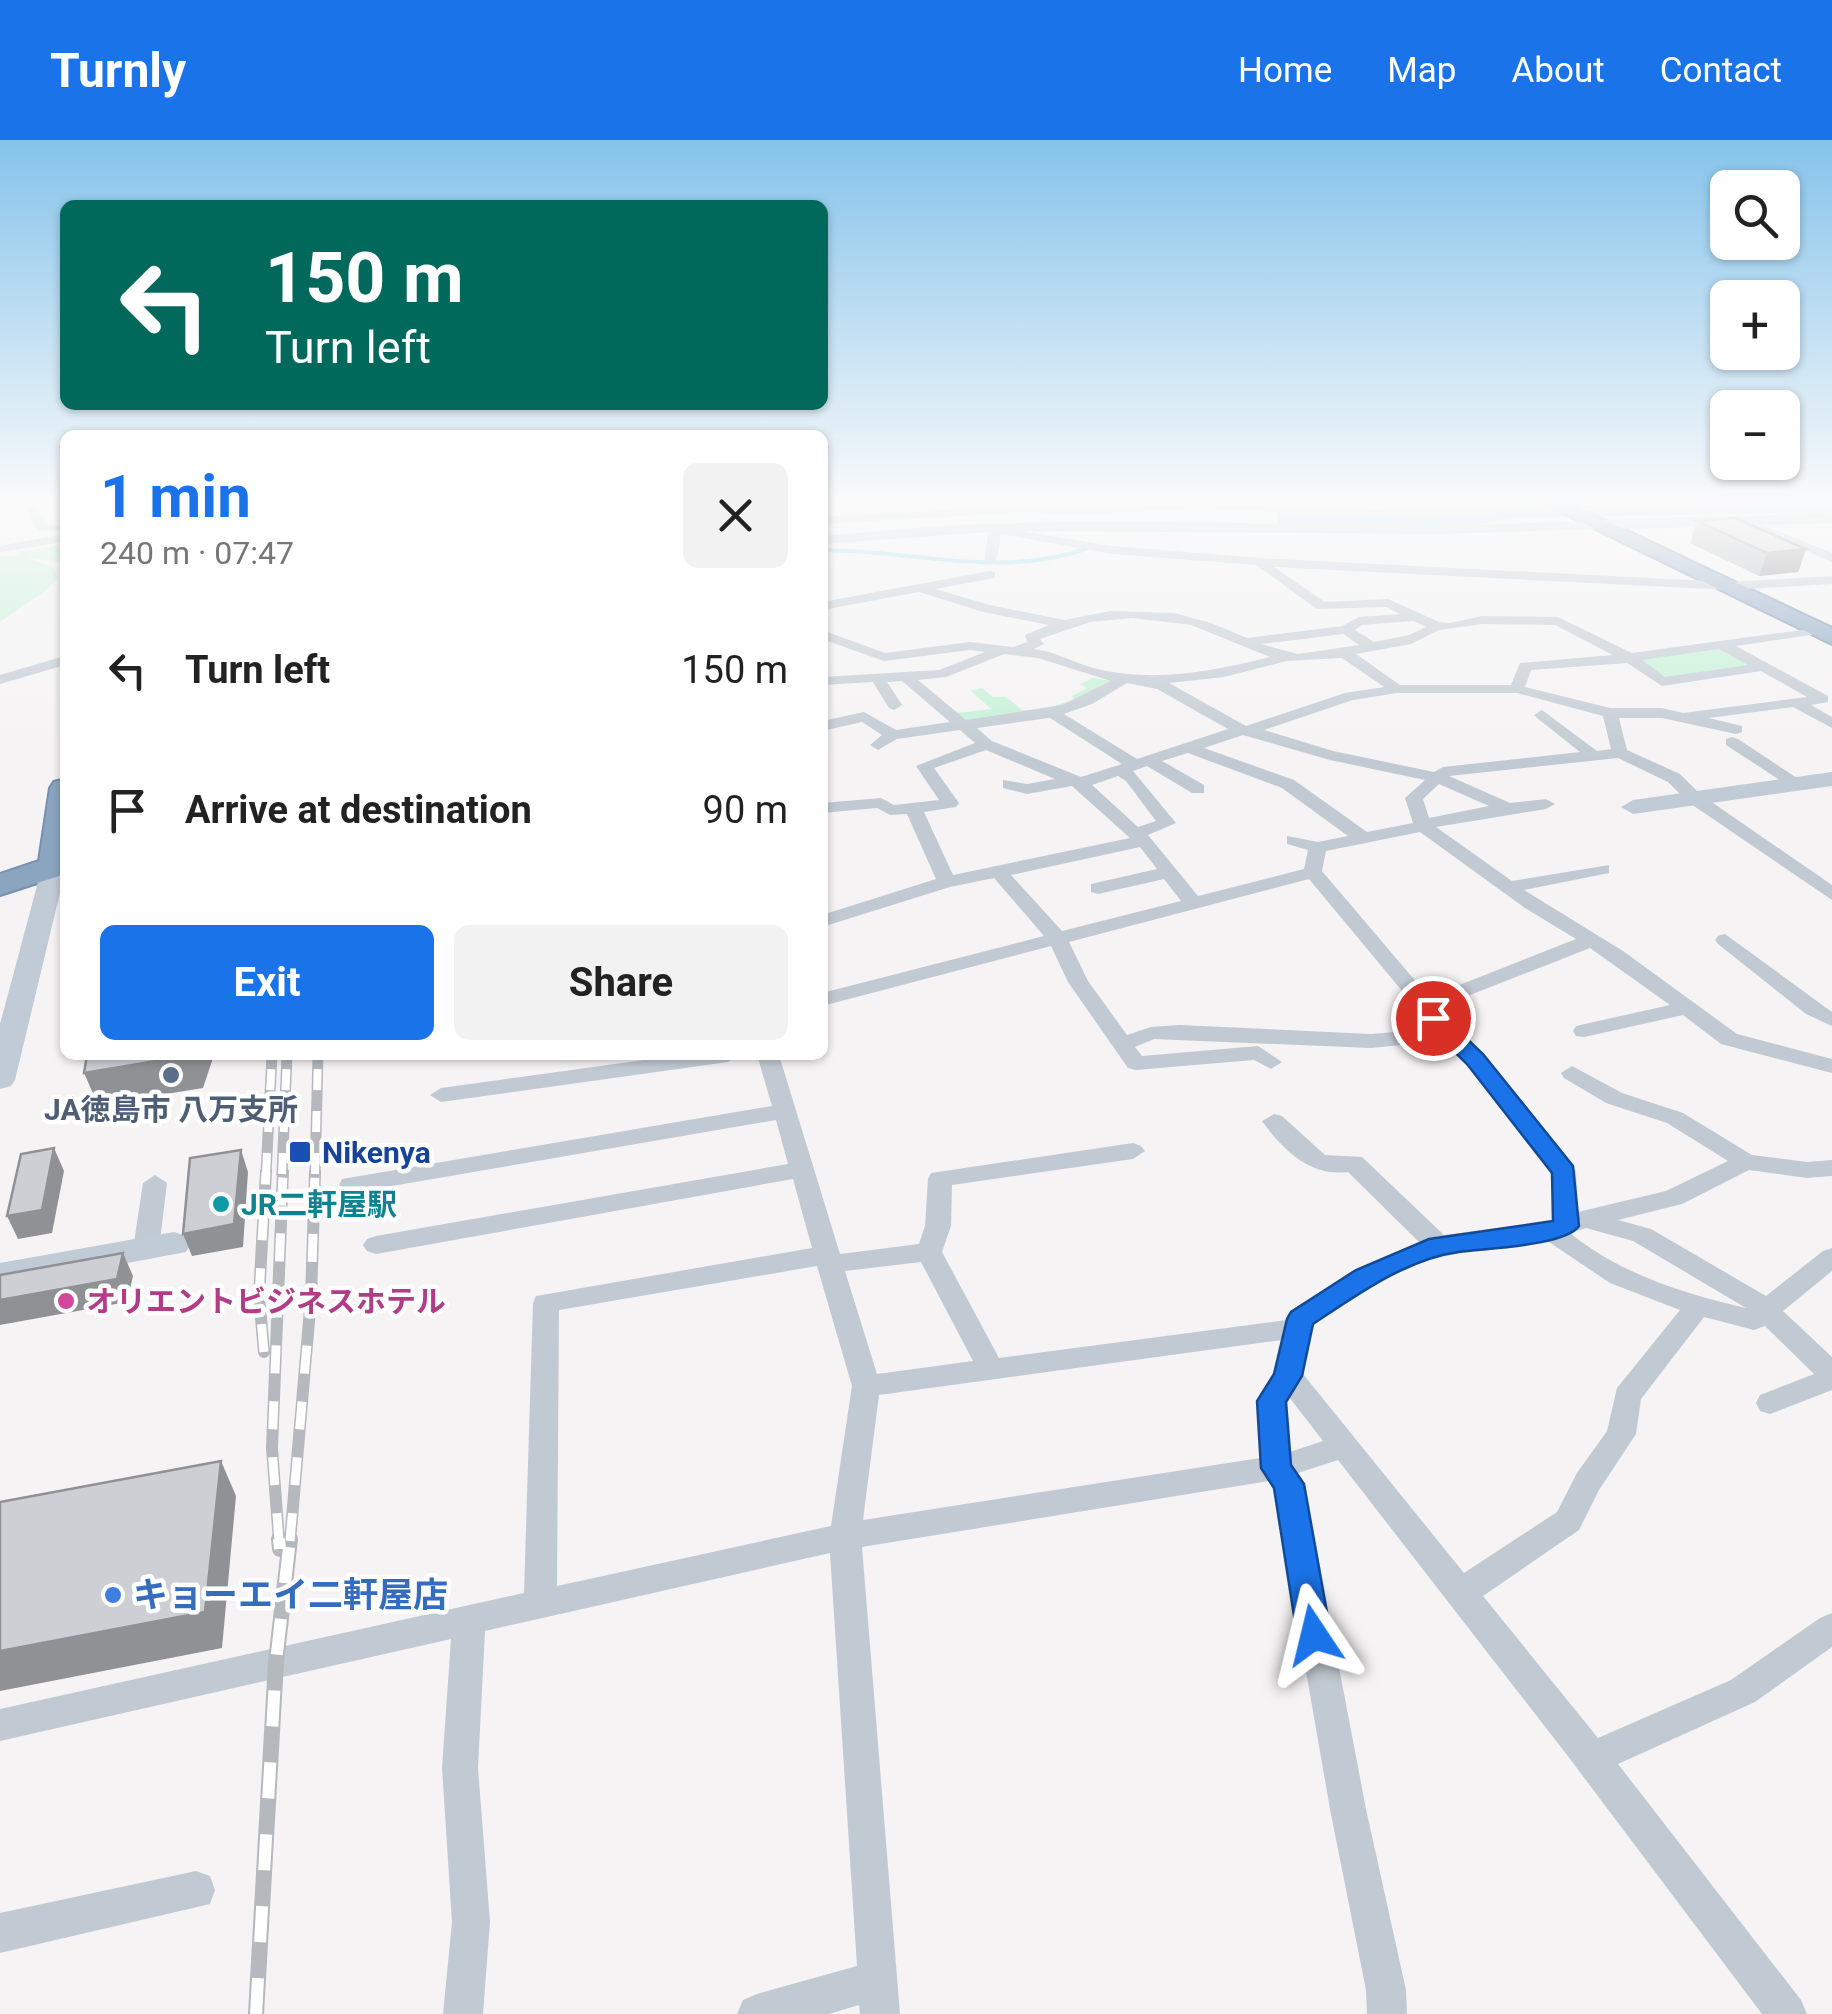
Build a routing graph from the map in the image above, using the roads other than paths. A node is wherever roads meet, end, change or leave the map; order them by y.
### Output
1 (929, 587) edge
2 (1295, 587) edge
3 (1732, 587) edge
4 (1756, 587) edge
5 (921, 589) junction
6 (828, 605) edge
7 (1412, 613) junction
8 (1462, 614) dead end
9 (1173, 616) junction
10 (1201, 616) dead end
11 (1496, 620) junction
12 (1059, 623) junction
13 (1350, 623) junction
14 (1443, 626) junction
15 (1827, 630) edge
16 (1468, 635) dead end
17 (1247, 642) junction
18 (1721, 644) junction
19 (828, 648) edge
20 (1371, 648) junction
21 (1521, 648) dead end
22 (828, 650) edge
23 (1007, 650) junction
24 (1343, 652) junction
25 (1286, 657) junction
26 (1630, 658) junction
27 (60, 662) edge
28 (1548, 664) junction
29 (1762, 667) junction
30 (877, 677) junction
31 (852, 678) junction
32 (908, 678) junction
33 (1125, 678) junction
34 (0, 680) edge
35 (828, 680) edge
36 (1150, 681) junction
37 (1397, 689) junction
38 (1517, 689) junction
39 (1798, 704) junction
40 (894, 705) dead end
41 (1588, 709) junction
42 (1610, 713) junction
43 (1055, 715) junction
44 (1685, 717) junction
45 (1832, 723) edge
46 (828, 725) edge
47 (963, 726) junction
48 (1244, 730) junction
49 (986, 744) junction
50 (1190, 748) junction
51 (1620, 753) junction
52 (1593, 755) junction
53 (1135, 765) junction
54 (1436, 777) junction
55 (1832, 779) edge
56 (1078, 782) junction
57 (1009, 784) dead end
58 (1801, 784) junction
59 (1198, 788) dead end
60 (1694, 798) junction
61 (1832, 801) edge
62 (1546, 804) dead end
63 (828, 807) edge
64 (1633, 807) dead end
65 (1508, 808) junction
66 (913, 809) junction
67 (1423, 825) junction
68 (1362, 838) junction
69 (1143, 840) junction
70 (1293, 840) dead end
71 (1318, 847) junction
72 (1072, 862) dead end
73 (60, 865) edge
74 (1602, 869) dead end
75 (998, 872) junction
76 (1169, 872) junction
77 (1313, 872) junction
78 (946, 882) junction
79 (0, 884) edge
80 (1509, 887) junction
81 (1098, 888) dead end
82 (1832, 894) edge
83 (1193, 903) junction
84 (828, 919) edge
85 (1057, 938) junction
86 (1592, 940) junction
87 (1725, 940) dead end
88 (828, 998) edge
89 (1686, 1008) junction
90 (1832, 1020) edge
91 (1584, 1032) dead end
92 (1122, 1044) junction
93 (692, 1060) edge
94 (770, 1060) edge
95 (1271, 1062) dead end
96 (1832, 1066) edge
97 (1572, 1073) dead end
98 (0, 1080) edge
99 (441, 1095) dead end
100 (785, 1111) junction
101 (1274, 1121) dead end
102 (1133, 1151) dead end
103 (1746, 1162) junction
104 (1832, 1169) edge
105 (801, 1170) junction
106 (155, 1183) dead end
107 (351, 1185) dead end
108 (1567, 1225) junction
109 (376, 1245) dead end
110 (160, 1246) joint
111 (1438, 1246) junction
112 (929, 1252) junction
113 (1832, 1256) edge
114 (828, 1260) junction
115 (0, 1275) edge
116 (1698, 1306) junction
117 (1768, 1310) junction
118 (1299, 1328) junction
119 (1827, 1363) edge
120 (991, 1369) junction
121 (1288, 1376) junction
122 (866, 1386) junction
123 (1770, 1403) dead end
124 (1342, 1447) junction
125 (1276, 1468) junction
126 (845, 1536) junction
127 (1460, 1594) junction
128 (540, 1604) junction
129 (469, 1620) junction
130 (1832, 1628) edge
131 (0, 1726) edge
132 (1592, 1758) junction
133 (196, 1890) dead end
134 (0, 1932) edge
135 (879, 1997) edge
136 (463, 2014) edge
137 (757, 2014) edge
138 (1387, 2014) edge
139 (1787, 2014) edge

1 - 5 street
2 - 7 street
3 - 15 highway
4 - 15 highway
5 - 6 street
5 - 12 street
7 - 13 street
7 - 14 street
8 - 11 street
9 - 10 street
9 - 12 street
9 - 17 street
11 - 14 street
11 - 26 street
12 - 23 street
13 - 17 street
13 - 20 street
14 - 16 street
14 - 20 street
15 - 18 street
17 - 25 street
18 - 26 street
18 - 29 street
19 - 23 street
20 - 24 street
21 - 28 street
22 - 31 street
23 - 32 street
23 - 33 street
24 - 25 street
24 - 37 street
25 - 36 street
26 - 28 street
26 - 29 street
27 - 34 street
28 - 38 street
29 - 39 street
30 - 31 street
30 - 32 street
30 - 40 street
31 - 35 street
32 - 47 street
33 - 36 street
33 - 43 street
36 - 48 street
37 - 38 street
37 - 48 street
38 - 41 street
39 - 44 street
39 - 45 street
41 - 42 street
41 - 52 street
42 - 44 street
42 - 51 street
43 - 47 street
43 - 53 street
44 - 58 street
46 - 47 street
47 - 49 street
48 - 50 street
48 - 54 street
49 - 56 street
49 - 66 street
50 - 53 street
50 - 68 street
51 - 52 street
51 - 60 street
52 - 54 street
53 - 56 street
53 - 59 street
53 - 69 street
54 - 65 street
54 - 67 street
55 - 58 street
56 - 57 street
56 - 69 street
58 - 60 street
58 - 61 street
60 - 64 street
60 - 82 street
62 - 65 street
63 - 66 street
65 - 67 street
66 - 78 street
67 - 68 street
67 - 80 street
68 - 71 street
69 - 72 street
69 - 75 street
69 - 76 street
70 - 71 street
71 - 77 street
73 - 79 highway
73 - 98 street
74 - 80 street
75 - 78 street
75 - 85 street
76 - 81 street
76 - 83 street
77 - 83 street
77 - 86 street
78 - 84 street
80 - 86 street
83 - 85 street
85 - 88 street
85 - 92 street
86 - 89 street
87 - 90 street
89 - 91 street
89 - 96 street
92 - 95 street
92 - 108 street
93 - 99 street
94 - 100 street
97 - 103 street
100 - 105 street
100 - 107 street
101 - 111 street
102 - 112 street
103 - 104 street
103 - 108 street
105 - 109 street
105 - 114 street
106 - 110 street
108 - 111 street
108 - 116 street
108 - 117 street
110 - 115 street
111 - 118 street
112 - 114 street
112 - 120 street
113 - 117 street
114 - 122 street
114 - 128 street
116 - 117 street
116 - 127 street
117 - 119 street
118 - 120 street
118 - 121 street
119 - 123 street
120 - 122 street
121 - 124 street
121 - 125 street
122 - 126 street
124 - 125 street
124 - 127 street
125 - 126 street
125 - 138 street
126 - 128 street
126 - 135 street
127 - 132 street
128 - 129 street
129 - 131 street
129 - 136 street
130 - 132 street
132 - 139 street
133 - 134 street
135 - 137 street

